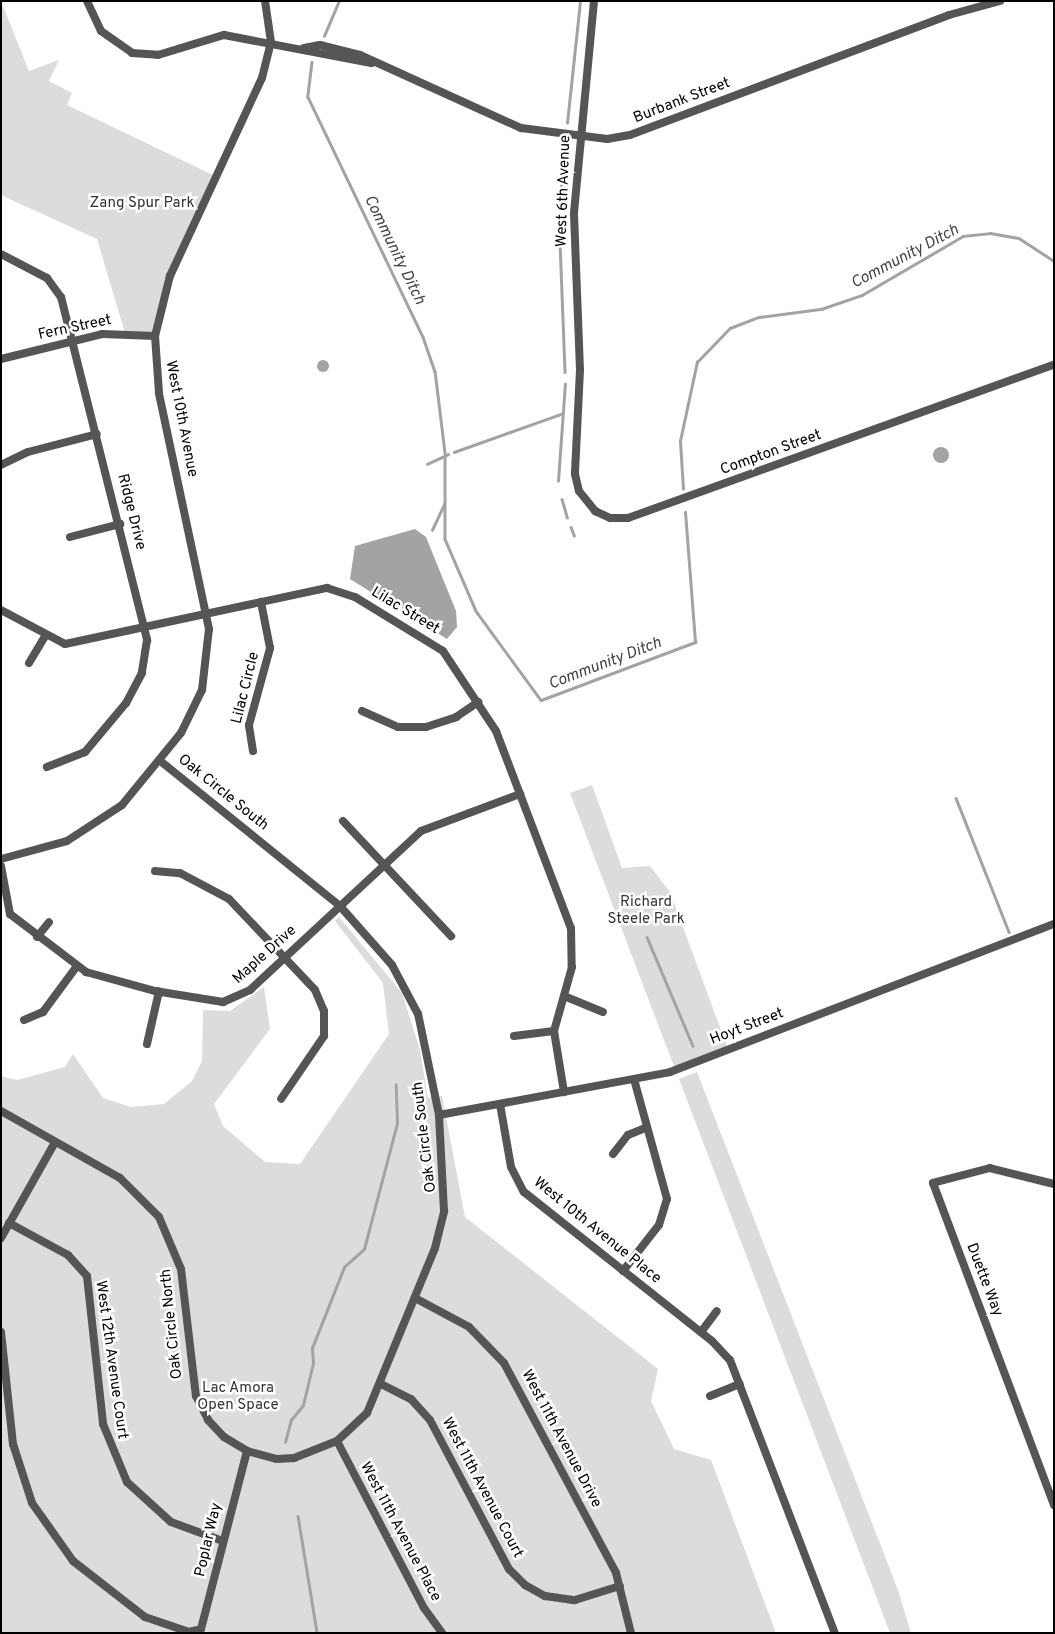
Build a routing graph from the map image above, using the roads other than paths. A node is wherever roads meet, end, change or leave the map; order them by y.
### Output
1 (87, 1) edge
2 (265, 1) edge
3 (594, 1) edge
4 (1000, 1) edge
5 (271, 42) junction
6 (580, 137) junction
7 (1, 254) edge
8 (155, 336) junction
9 (74, 341) junction
10 (1, 359) edge
11 (1054, 365) edge
12 (578, 412) joint
13 (97, 434) junction
14 (1, 465) edge
15 (120, 524) junction
16 (70, 537) dead end
17 (261, 602) junction
18 (1, 610) edge
19 (206, 614) junction
20 (145, 625) junction
21 (45, 636) junction
22 (29, 663) dead end
23 (478, 702) junction
24 (362, 711) dead end
25 (253, 751) dead end
26 (160, 761) junction
27 (47, 767) dead end
28 (520, 794) junction
29 (343, 820) dead end
30 (1, 859) edge
31 (384, 864) junction
32 (1, 866) edge
33 (156, 871) dead end
34 (340, 906) junction
35 (5, 913) edge
36 (49, 922) dead end
37 (1054, 924) edge
38 (451, 936) dead end
39 (37, 937) junction
40 (285, 957) junction
41 (77, 966) junction
42 (159, 991) junction
43 (564, 996) junction
44 (603, 1012) dead end
45 (24, 1020) dead end
46 (554, 1031) junction
47 (514, 1036) dead end
48 (147, 1044) dead end
49 (634, 1079) junction
50 (564, 1092) junction
51 (282, 1099) dead end
52 (500, 1104) junction
53 (1, 1111) edge
54 (439, 1115) junction
55 (645, 1128) junction
56 (55, 1142) junction
57 (613, 1154) dead end
58 (1054, 1184) edge
59 (9, 1223) junction
60 (1, 1238) edge
61 (623, 1271) junction
62 (415, 1298) junction
63 (717, 1311) dead end
64 (1, 1332) edge
65 (701, 1332) junction
66 (381, 1384) junction
67 (740, 1384) junction
68 (710, 1396) dead end
69 (337, 1442) junction
70 (247, 1451) junction
71 (1054, 1505) edge
72 (223, 1541) junction
73 (620, 1586) junction
74 (195, 1632) edge
75 (442, 1633) edge
76 (631, 1633) edge
77 (835, 1633) edge

1 - 5 street, Burbank Street
2 - 5 street, West 10th Avenue
3 - 6 street, West 6th Avenue
4 - 6 street, Burbank Street
5 - 6 street, Burbank Street
5 - 8 street, West 10th Avenue
6 - 12 street, West 6th Avenue
7 - 9 street, Ridge Drive
8 - 9 street, Fern Street
8 - 19 street, West 10th Avenue
9 - 10 street, Fern Street
9 - 13 street, Ridge Drive
11 - 12 street, Compton Street
13 - 14 street
13 - 15 street, Ridge Drive
15 - 16 street
15 - 20 street, Ridge Drive
17 - 19 street, Lilac Street
17 - 23 street, Lilac Street
17 - 25 street, Lilac Circle
18 - 21 street, Lilac Street
19 - 20 street, Lilac Street
19 - 26 street, West 10th Avenue
20 - 21 street, Lilac Street
20 - 27 street, Ridge Drive
21 - 22 street
23 - 24 street
23 - 28 street, Lilac Street
26 - 30 street, West 10th Avenue
26 - 34 street, Oak Circle South
28 - 31 street, Maple Drive
28 - 43 street, Lilac Street
29 - 31 street
31 - 34 street, Maple Drive
31 - 38 street
32 - 35 street, Maple Drive
33 - 40 street
34 - 40 street, Maple Drive
34 - 54 street, Oak Circle South
35 - 39 street, Maple Drive
36 - 39 street
37 - 49 street, Hoyt Street
39 - 41 street, Maple Drive
40 - 42 street, Maple Drive
40 - 51 street
41 - 42 street, Maple Drive
41 - 45 street
42 - 48 street
43 - 44 street
43 - 46 street, Lilac Street
46 - 47 street
46 - 50 street, Lilac Street
49 - 50 street, Hoyt Street
49 - 55 street
50 - 52 street, Hoyt Street
52 - 54 street, Hoyt Street
52 - 61 street, West 10th Avenue Place
53 - 56 street, Oak Circle North
54 - 62 street, Oak Circle South
55 - 57 street
55 - 61 street
56 - 59 street
56 - 70 street, Oak Circle North
58 - 71 street, Duette Way
59 - 60 street
59 - 72 street, West 12th Avenue Court
61 - 65 street, West 10th Avenue Place
62 - 66 street, Oak Circle South
62 - 73 street, West 11th Avenue Drive
63 - 65 street
64 - 74 street
65 - 67 street, West 10th Avenue Place
66 - 69 street, Oak Circle South
66 - 73 street, West 11th Avenue Court
67 - 68 street
67 - 77 street, West 10th Avenue Place
69 - 70 street, Oak Circle South
69 - 75 street, West 11th Avenue Place
70 - 72 street, Poplar Way
72 - 74 street, Poplar Way
73 - 76 street, West 11th Avenue Drive

